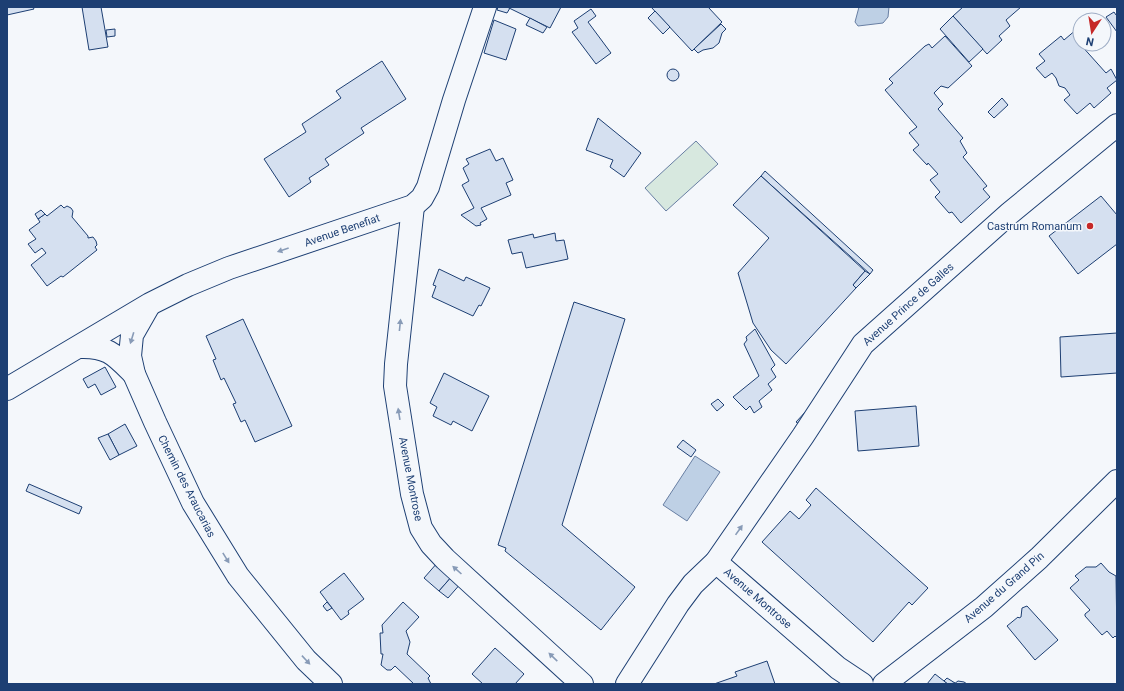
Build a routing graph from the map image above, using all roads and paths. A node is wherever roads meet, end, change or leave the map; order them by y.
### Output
1 (485, 7) edge
2 (1117, 125) edge
3 (413, 206) junction
4 (150, 304) junction
5 (80, 347) junction
6 (134, 374) junction
7 (7, 389) edge
8 (1116, 488) edge
9 (716, 562) junction
10 (331, 684) edge
11 (582, 684) edge
12 (627, 684) edge
13 (862, 684) edge
14 (884, 684) edge

1 - 3 street
9 -> 2 street, Avenue Prince de Galles
3 -> 4 street, Avenue Benefiat
11 -> 3 street, Avenue Montrose
4 - 5 street, Avenue Benefiat
4 -> 6 street, Chemin des Araucarias
5 - 6 street
5 - 7 street, Avenue Benefiat
6 -> 10 street, Chemin des Araucarias
8 - 14 street, Avenue du Grand Pin
9 - 12 street, Avenue Montrose
9 - 13 street, Avenue Montrose

